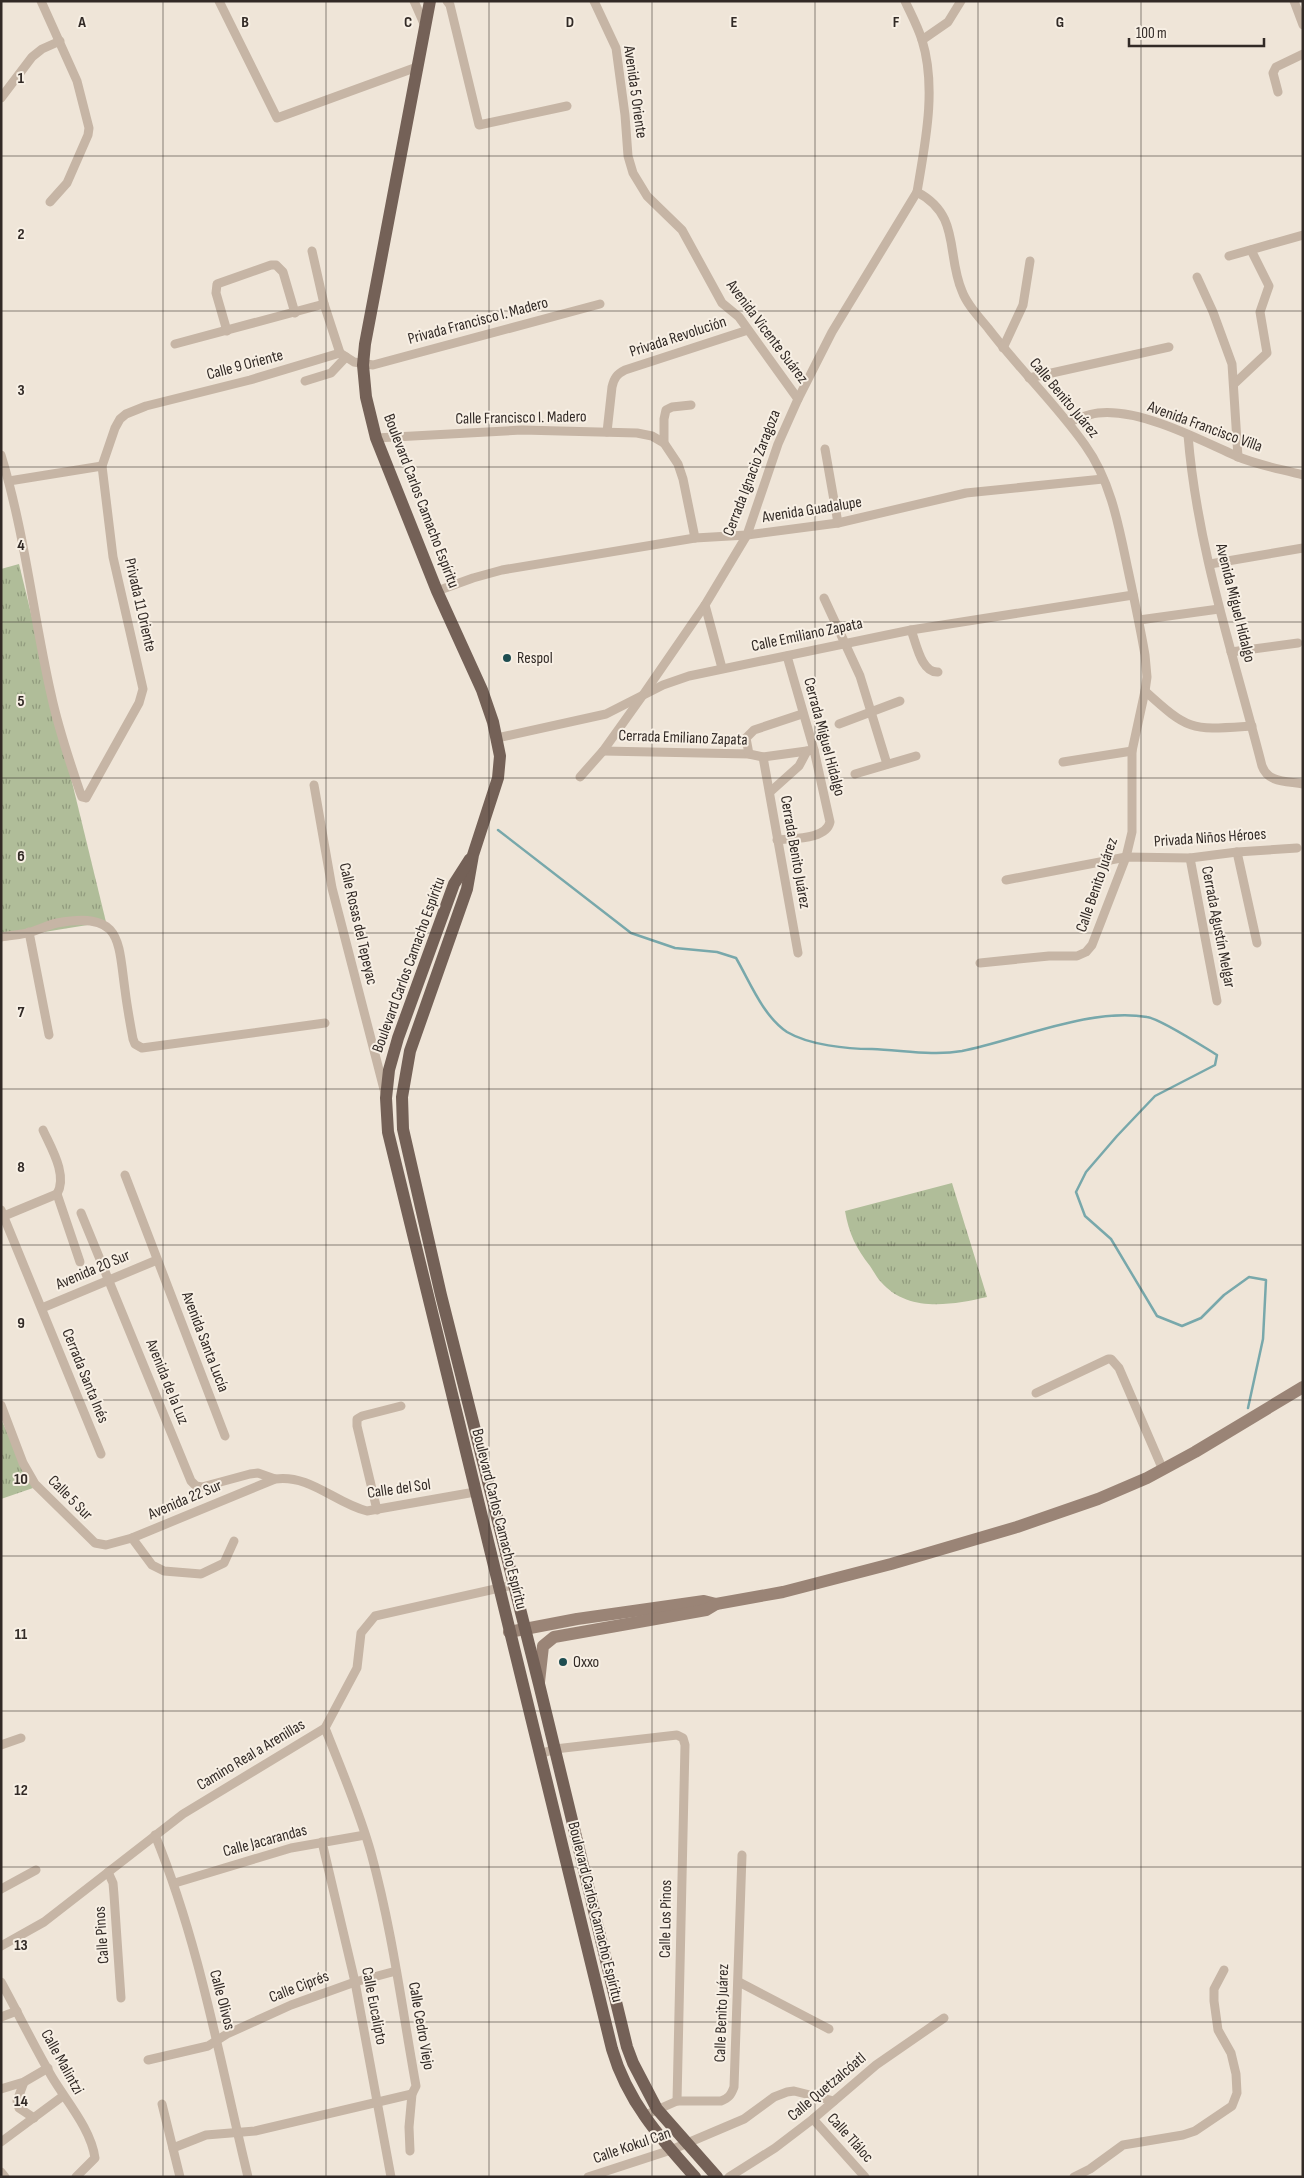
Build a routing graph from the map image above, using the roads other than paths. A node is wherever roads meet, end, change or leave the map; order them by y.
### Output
1 (41, 1) edge
2 (219, 1) edge
3 (414, 1) edge
4 (430, 1) edge
5 (447, 1) edge
6 (594, 1) edge
7 (905, 1) edge
8 (961, 1) edge
9 (1294, 1) edge
10 (1303, 25) edge
11 (426, 26) junction
12 (922, 40) junction
13 (60, 41) junction
14 (1303, 54) edge
15 (418, 67) junction
16 (1278, 92) dead end
17 (1, 98) edge
18 (568, 106) dead end
19 (641, 188) joint
20 (918, 192) junction
21 (50, 202) dead end
22 (1303, 235) edge
23 (1251, 250) junction
24 (312, 251) dead end
25 (1229, 256) dead end
26 (1030, 261) dead end
27 (1196, 277) dead end
28 (324, 304) junction
29 (600, 304) dead end
30 (295, 313) junction
31 (227, 330) junction
32 (748, 330) junction
33 (175, 344) dead end
34 (1169, 347) dead end
35 (1002, 348) junction
36 (343, 355) junction
37 (363, 365) junction
38 (1029, 378) junction
39 (305, 381) dead end
40 (1234, 384) junction
41 (798, 399) junction
42 (691, 405) dead end
43 (133, 411) joint
44 (1068, 422) junction
45 (607, 432) junction
46 (1188, 435) junction
47 (376, 438) junction
48 (664, 443) junction
49 (825, 449) dead end
50 (1, 455) edge
51 (1238, 457) junction
52 (102, 466) junction
53 (1303, 475) edge
54 (1104, 479) junction
55 (9, 481) junction
56 (838, 523) junction
57 (747, 535) junction
58 (695, 538) junction
59 (1303, 548) edge
60 (1210, 564) junction
61 (437, 591) junction
62 (1133, 595) junction
63 (824, 598) dead end
64 (705, 605) junction
65 (1219, 609) junction
66 (1139, 620) junction
67 (911, 630) junction
68 (1298, 643) dead end
69 (844, 644) junction
70 (1231, 652) junction
71 (787, 656) junction
72 (722, 668) junction
73 (938, 672) dead end
74 (1145, 691) junction
75 (643, 695) junction
76 (900, 701) dead end
77 (871, 712) junction
78 (802, 714) junction
79 (839, 724) dead end
80 (1252, 726) junction
81 (497, 738) junction
82 (603, 751) junction
83 (810, 751) junction
84 (1132, 751) junction
85 (748, 754) junction
86 (916, 756) dead end
87 (763, 757) junction
88 (1062, 762) dead end
89 (887, 764) junction
90 (855, 774) dead end
91 (580, 778) dead end
92 (1303, 784) edge
93 (314, 785) dead end
94 (770, 792) junction
95 (777, 840) junction
96 (1297, 848) dead end
97 (1237, 852) junction
98 (473, 855) junction
99 (1126, 857) junction
100 (1190, 858) junction
101 (1006, 880) dead end
102 (29, 932) junction
103 (1, 937) edge
104 (1258, 943) dead end
105 (798, 953) dead end
106 (980, 963) dead end
107 (1217, 1002) dead end
108 (325, 1023) dead end
109 (49, 1035) dead end
110 (386, 1098) junction
111 (43, 1130) dead end
112 (125, 1175) dead end
113 (57, 1194) junction
114 (3, 1213) edge
115 (81, 1213) dead end
116 (157, 1260) junction
117 (80, 1262) dead end
118 (109, 1280) junction
119 (42, 1308) junction
120 (1303, 1387) edge
121 (1036, 1393) dead end
122 (1, 1406) edge
123 (401, 1406) dead end
124 (225, 1436) dead end
125 (101, 1454) dead end
126 (1163, 1470) junction
127 (275, 1479) junction
128 (474, 1492) junction
129 (377, 1510) junction
130 (132, 1538) junction
131 (234, 1541) dead end
132 (106, 1545) joint
133 (513, 1585) junction
134 (498, 1588) junction
135 (716, 1604) junction
136 (545, 1624) junction
137 (524, 1627) junction
138 (509, 1632) junction
139 (548, 1640) junction
140 (539, 1684) junction
141 (324, 1728) junction
142 (21, 1738) dead end
143 (1, 1745) edge
144 (555, 1749) junction
145 (540, 1754) junction
146 (155, 1835) junction
147 (365, 1835) junction
148 (322, 1842) junction
149 (742, 1855) dead end
150 (36, 1870) dead end
151 (108, 1872) junction
152 (175, 1883) junction
153 (1, 1889) edge
154 (1, 1946) edge
155 (1224, 1970) dead end
156 (396, 1972) junction
157 (1, 1982) edge
158 (355, 1982) junction
159 (739, 1982) junction
160 (121, 1998) dead end
161 (17, 2011) junction
162 (1, 2017) edge
163 (944, 2018) dead end
164 (829, 2029) dead end
165 (218, 2040) junction
166 (148, 2060) dead end
167 (48, 2068) junction
168 (24, 2082) junction
169 (1, 2089) edge
170 (412, 2094) junction
171 (63, 2096) junction
172 (834, 2100) junction
173 (378, 2101) junction
174 (677, 2101) junction
175 (162, 2104) dead end
176 (657, 2109) junction
177 (643, 2116) junction
178 (34, 2118) junction
179 (813, 2119) junction
180 (237, 2132) junction
181 (1, 2142) edge
182 (686, 2143) junction
183 (173, 2148) junction
184 (671, 2150) junction
185 (410, 2151) dead end
186 (1, 2172) edge
187 (5, 2177) edge
188 (76, 2177) edge
189 (180, 2177) edge
190 (248, 2177) edge
191 (391, 2177) edge
192 (588, 2177) edge
193 (696, 2177) edge
194 (717, 2177) edge
195 (729, 2177) edge
196 (865, 2177) edge
197 (1074, 2177) edge

1 - 13 street
2 - 15 street
3 - 11 street
4 - 11 main road, Boulevard Carlos Camacho Espíritu
5 - 18 street
6 - 19 street, Avenida 5 Oriente
7 - 12 street
8 - 12 street
9 - 10 street
11 - 15 main road, Boulevard Carlos Camacho Espíritu
12 - 20 street
13 - 17 street
13 - 21 street
14 - 16 street
15 - 37 main road, Boulevard Carlos Camacho Espíritu
19 - 32 street, Avenida Vicente Suárez
20 - 35 street, Calle Benito Juárez
20 - 41 street, Cerrada Ignacio Zaragoza
22 - 23 street
23 - 25 street
23 - 40 street
24 - 28 street
26 - 35 street
27 - 40 street
28 - 30 street
28 - 36 street
29 - 37 street, Privada Francisco I. Madero
30 - 31 street
30 - 31 street
31 - 33 street
32 - 41 street, Avenida Vicente Suárez
32 - 45 street, Privada Revolución
34 - 38 street
35 - 38 street, Calle Benito Juárez
36 - 37 street
36 - 39 street
36 - 43 street, Calle 9 Oriente
37 - 47 main road, Boulevard Carlos Camacho Espíritu
38 - 44 street, Calle Benito Juárez
40 - 51 street
41 - 57 street, Cerrada Ignacio Zaragoza
42 - 48 street
43 - 52 street, Privada 11 Oriente
44 - 46 street, Avenida Francisco Villa
44 - 54 street, Calle Benito Juárez
45 - 47 street, Calle Francisco I. Madero
45 - 48 street, Calle Francisco I. Madero
46 - 51 street, Avenida Francisco Villa
46 - 60 street, Avenida Miguel Hidalgo
47 - 61 main road, Boulevard Carlos Camacho Espíritu
48 - 58 street
49 - 56 street
50 - 55 street
51 - 53 street, Avenida Francisco Villa
52 - 55 street
52 - 55 street, Privada 11 Oriente
54 - 56 street, Avenida Guadalupe
54 - 62 street, Calle Benito Juárez
56 - 57 street, Avenida Guadalupe
57 - 58 street, Avenida Guadalupe
57 - 64 street, Cerrada Ignacio Zaragoza
58 - 61 street, Avenida Guadalupe
59 - 60 street
60 - 65 street, Avenida Miguel Hidalgo
61 - 81 main road, Boulevard Carlos Camacho Espíritu
62 - 66 street, Calle Benito Juárez
62 - 67 street, Calle Emiliano Zapata
63 - 69 street
64 - 72 street
64 - 75 street, Cerrada Ignacio Zaragoza
65 - 66 street
65 - 70 street, Avenida Miguel Hidalgo
66 - 74 street, Calle Benito Juárez
67 - 69 street, Calle Emiliano Zapata
67 - 73 street
68 - 70 street
69 - 71 street, Calle Emiliano Zapata
69 - 77 street
70 - 80 street, Avenida Miguel Hidalgo
71 - 72 street, Calle Emiliano Zapata
71 - 78 street, Cerrada Miguel Hidalgo
72 - 75 street, Calle Emiliano Zapata
74 - 80 street
74 - 84 street, Calle Benito Juárez
75 - 81 street, Calle Emiliano Zapata
75 - 82 street, Cerrada Ignacio Zaragoza
76 - 77 street
77 - 79 street
77 - 89 street
78 - 83 street, Cerrada Miguel Hidalgo
78 - 85 street
80 - 92 street, Avenida Miguel Hidalgo
81 - 98 main road, Boulevard Carlos Camacho Espíritu
82 - 85 street, Cerrada Emiliano Zapata
82 - 91 street, Cerrada Ignacio Zaragoza
83 - 87 street, Cerrada Emiliano Zapata
83 - 94 street
83 - 95 street, Cerrada Miguel Hidalgo
84 - 88 street
84 - 99 street, Calle Benito Juárez
85 - 87 street, Cerrada Emiliano Zapata
86 - 89 street
87 - 94 street, Cerrada Benito Juárez
89 - 90 street
93 - 110 street, Calle Rosas del Tepeyac
94 - 95 street, Cerrada Benito Juárez
95 - 105 street, Cerrada Benito Juárez
96 - 97 street, Privada Niños Héroes
97 - 100 street, Privada Niños Héroes
97 - 104 street
98 - 110 main road, Boulevard Carlos Camacho Espíritu
98 - 133 main road, Boulevard Carlos Camacho Espíritu
99 - 100 street, Privada Niños Héroes
99 - 101 street, Privada Niños Héroes
99 - 106 street, Calle Benito Juárez
100 - 107 street, Cerrada Agustín Melgar
102 - 103 street
102 - 108 street
102 - 109 street
110 - 128 main road, Boulevard Carlos Camacho Espíritu
111 - 113 street
112 - 116 street, Avenida Santa Lucía
113 - 114 street
113 - 117 street
114 - 119 street, Cerrada Santa Inés
115 - 118 street, Avenida de la Luz
116 - 118 street, Avenida 20 Sur
116 - 124 street, Avenida Santa Lucía
118 - 119 street, Avenida 20 Sur
118 - 127 street, Avenida de la Luz
119 - 125 street, Cerrada Santa Inés
120 - 126 main road
121 - 126 street
122 - 132 street, Calle 5 Sur
123 - 129 street
126 - 135 main road
127 - 129 street, Calle del Sol
127 - 130 street, Avenida 22 Sur
128 - 129 street, Calle del Sol
128 - 134 main road, Boulevard Carlos Camacho Espíritu
130 - 131 street
130 - 132 street, Avenida 22 Sur
133 - 134 street, Camino Real a Arenillas
133 - 137 main road, Boulevard Carlos Camacho Espíritu
134 - 138 main road, Boulevard Carlos Camacho Espíritu
134 - 141 street, Camino Real a Arenillas
135 - 136 main road
135 - 139 main road
136 - 137 main road
136 - 139 main road
137 - 138 main road
137 - 140 main road, Boulevard Carlos Camacho Espíritu
138 - 145 main road, Boulevard Carlos Camacho Espíritu
139 - 140 main road
140 - 144 main road, Boulevard Carlos Camacho Espíritu
141 - 146 street, Camino Real a Arenillas
141 - 147 street, Calle Cedro Viejo
142 - 143 street
144 - 145 street
144 - 174 street, Calle Los Pinos
144 - 176 main road, Boulevard Carlos Camacho Espíritu
145 - 177 main road, Boulevard Carlos Camacho Espíritu
146 - 151 street, Camino Real a Arenillas
146 - 152 street, Calle Olivos
147 - 148 street, Calle Jacarandas
147 - 156 street, Calle Cedro Viejo
148 - 152 street, Calle Jacarandas
148 - 158 street, Calle Eucalipto
149 - 159 street, Calle Benito Juárez
150 - 153 street
151 - 154 street, Camino Real a Arenillas
151 - 160 street, Calle Pinos
152 - 165 street, Calle Olivos
155 - 197 street
156 - 158 street, Calle Ciprés
156 - 170 street, Calle Cedro Viejo
157 - 161 street, Calle Malintzi
158 - 165 street, Calle Ciprés
158 - 173 street, Calle Eucalipto
159 - 164 street
159 - 174 street, Calle Benito Juárez
161 - 162 street
161 - 167 street, Calle Malintzi
163 - 172 street, Calle Quetzalcóatl
165 - 166 street, Calle Ciprés
165 - 180 street, Calle Olivos
167 - 168 street
167 - 171 street, Calle Malintzi
168 - 169 street
168 - 178 street
170 - 173 street, Calle Cedro Viejo
170 - 185 street
171 - 178 street
171 - 188 street, Calle Malintzi
172 - 179 street, Calle Quetzalcóatl
172 - 182 street, Calle Kokul Can
173 - 180 street, Calle Cedro Viejo
173 - 191 street, Calle Eucalipto
174 - 176 street, Calle Benito Juárez
175 - 183 street
176 - 177 street, Calle Benito Juárez
176 - 182 main road, Boulevard Carlos Camacho Espíritu
177 - 184 main road, Boulevard Carlos Camacho Espíritu
178 - 181 street
179 - 195 street, Calle Quetzalcóatl
179 - 196 street, Calle Tláloc
180 - 183 street, Calle Cedro Viejo
180 - 190 street, Calle Olivos
182 - 184 street, Calle Kokul Can
182 - 194 main road, Boulevard Carlos Camacho Espíritu
183 - 189 street
184 - 192 street, Calle Kokul Can
184 - 193 main road, Boulevard Carlos Camacho Espíritu
186 - 187 street

